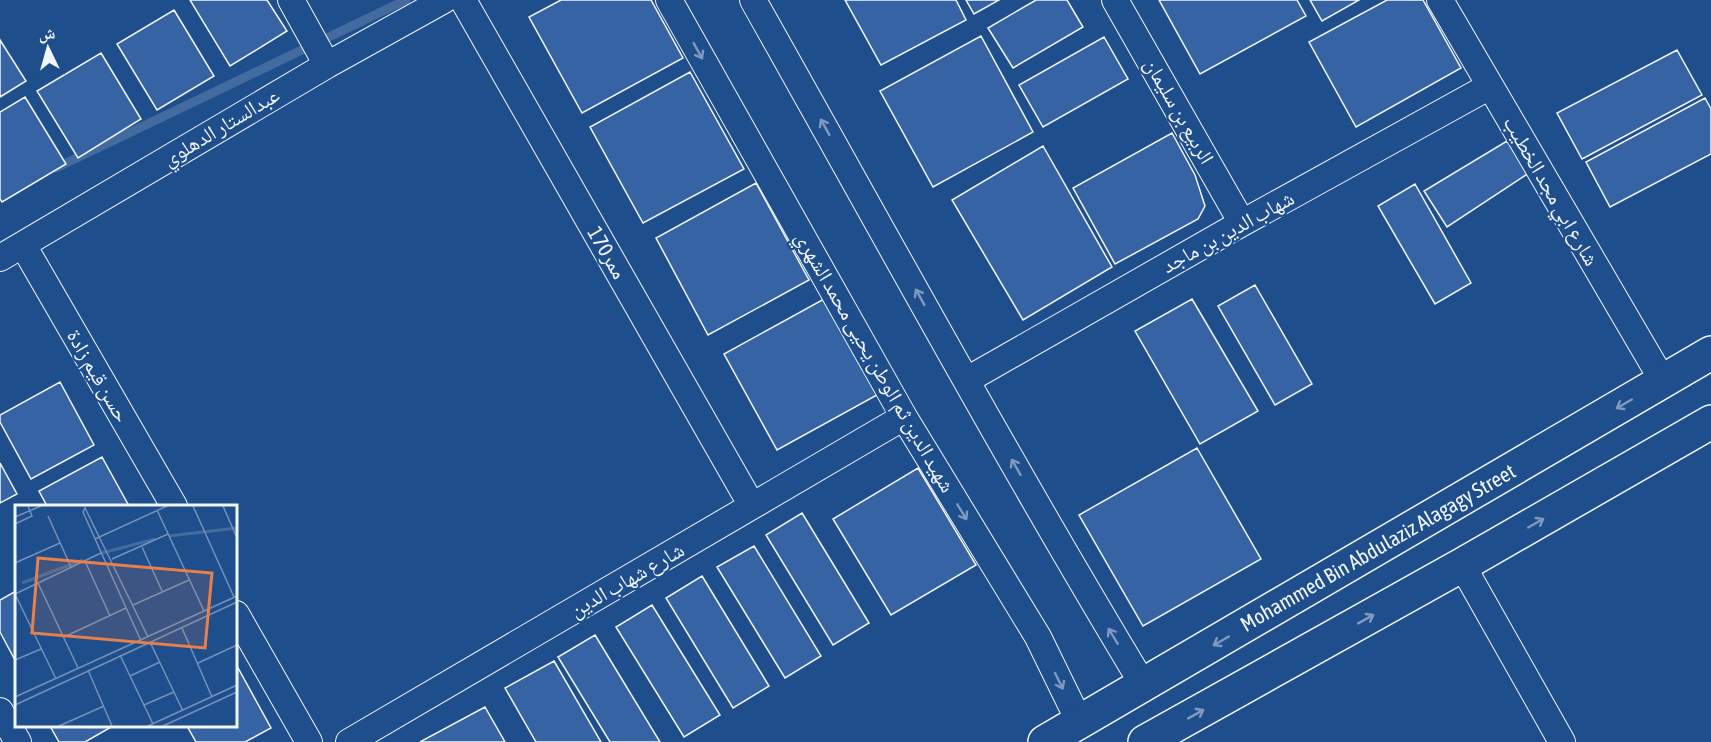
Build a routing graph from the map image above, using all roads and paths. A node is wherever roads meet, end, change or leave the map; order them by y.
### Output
1 (291, 0) edge
2 (444, 0) edge
3 (463, 0) edge
4 (669, 0) edge
5 (753, 0) edge
6 (1115, 0) edge
7 (1440, 0) edge
8 (327, 65) junction
9 (1490, 86) junction
10 (1242, 223) junction
11 (22, 245) junction
12 (0, 258) edge
13 (1711, 353) edge
14 (967, 380) junction
15 (1663, 381) junction
16 (904, 417) junction
17 (1711, 422) edge
18 (173, 505) edge
19 (752, 506) junction
20 (1462, 565) junction
21 (237, 616) edge
22 (1144, 686) junction
23 (0, 711) edge
24 (1080, 723) junction
25 (1162, 738) edge
26 (18, 742) edge
27 (309, 742) edge
28 (349, 742) edge
29 (1045, 742) edge
30 (1562, 742) edge

1 - 8 street
2 - 8 street, عبدالستار الدهلوي
3 - 19 street, ممر170
4 -> 16 street, شهيد الدين ثم الوطن يحيى محمد الشهري
14 -> 5 street
6 - 10 street, الربيع بن سليمان
7 - 9 street, شارع ابي مجد الخطيب
8 - 11 street, عبدالستار الدهلوي
9 - 10 street, شهاب الدين بن ماجد
9 - 15 street, شارع ابي مجد الخطيب
10 - 14 street, شهاب الدين بن ماجد
11 - 12 street, عبدالستار الدهلوي
11 - 18 street, حسن قيم زادة
13 - 15 street, Mohammed Bin Abdulaziz Alagagy Street
22 -> 14 street
15 -> 22 street, Mohammed Bin Abdulaziz Alagagy Street
16 - 19 street, شارع شهاب الدين
16 -> 24 street, شهيد الدين ثم الوطن يحيى محمد الشهري
20 -> 17 street
19 - 28 street, شارع شهاب الدين
25 -> 20 street
20 - 30 street
21 - 27 street
22 - 24 street, Mohammed Bin Abdulaziz Alagagy Street
23 - 26 street
24 - 29 street, Mohammed Bin Abdulaziz Alagagy Street

